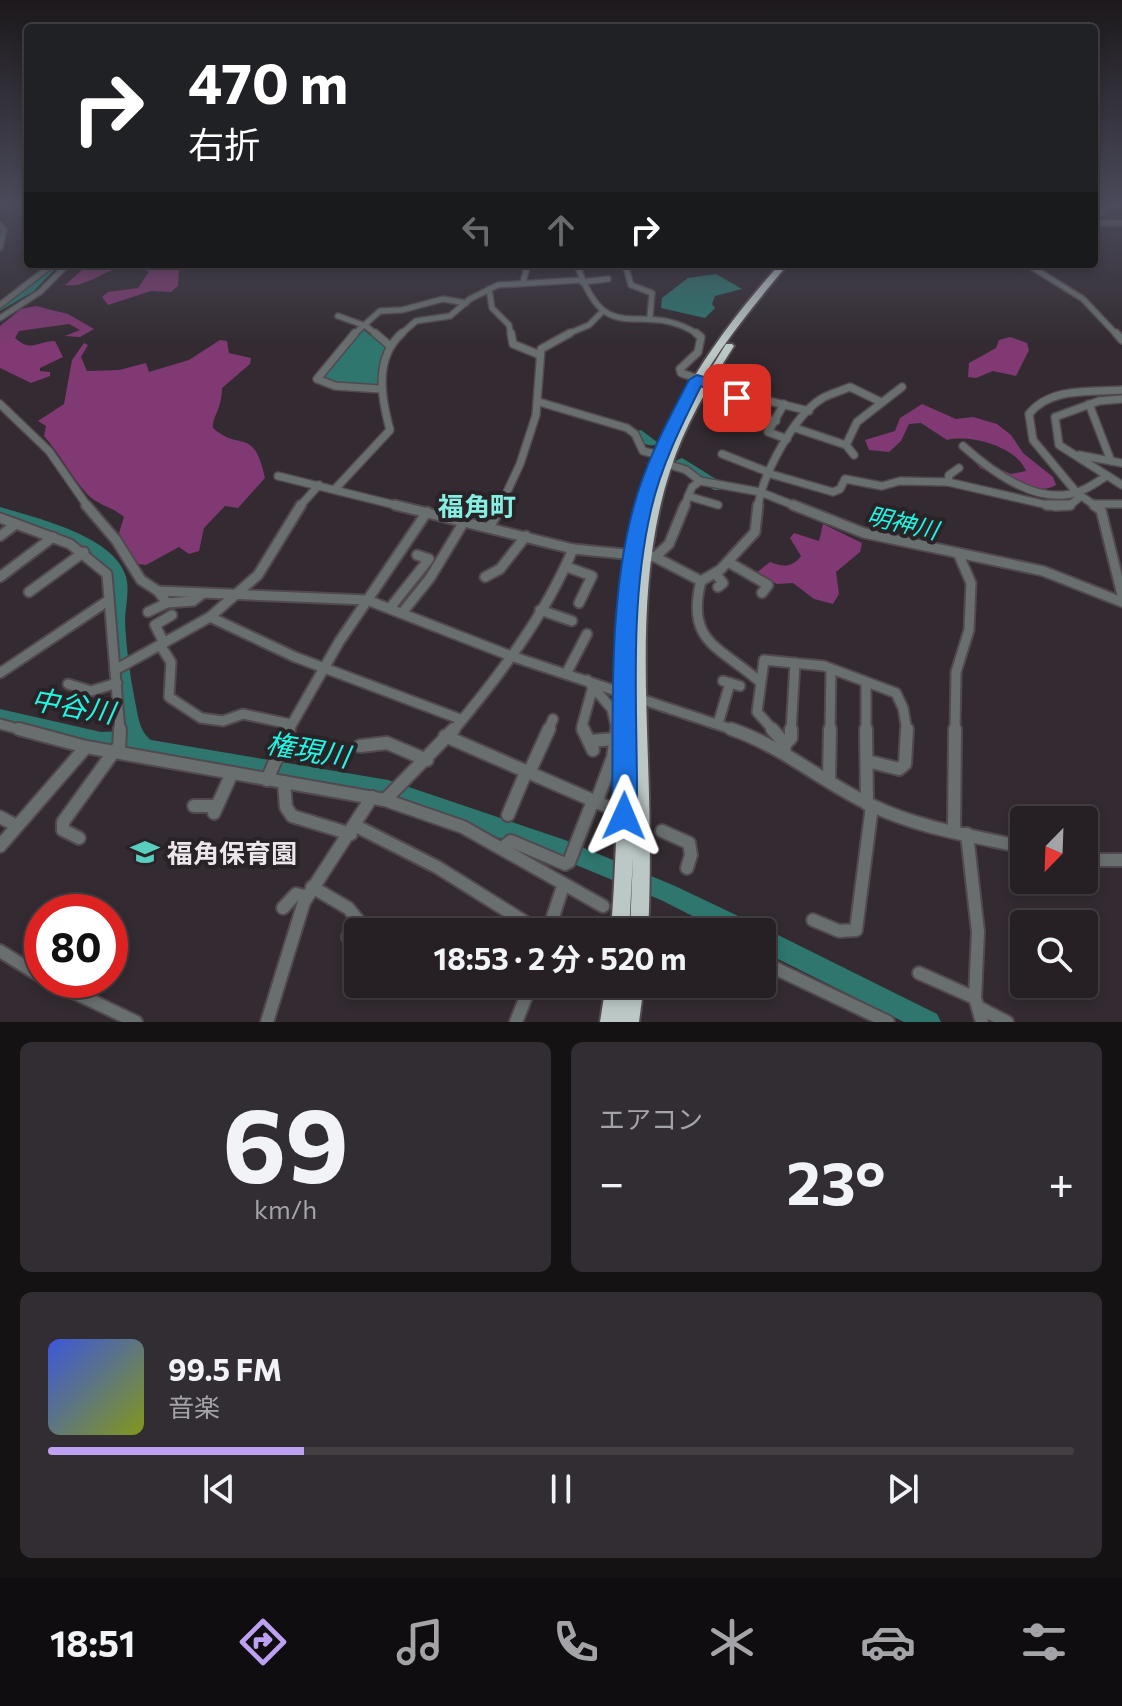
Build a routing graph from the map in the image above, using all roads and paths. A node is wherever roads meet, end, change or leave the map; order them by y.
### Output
1 (47, 268) edge
2 (64, 268) edge
3 (527, 268) edge
4 (578, 268) edge
5 (626, 268) edge
6 (781, 268) edge
7 (789, 268) edge
8 (1033, 268) edge
9 (608, 279) dead end
10 (582, 281) junction
11 (523, 282) junction
12 (502, 289) dead end
13 (490, 290) junction
14 (408, 299) dead end
15 (466, 303) junction
16 (412, 306) junction
17 (1, 311) edge
18 (601, 313) junction
19 (338, 316) dead end
20 (650, 316) junction
21 (419, 319) junction
22 (366, 326) junction
23 (1122, 340) edge
24 (389, 345) junction
25 (540, 355) junction
26 (702, 381) junction
27 (902, 387) dead end
28 (380, 389) junction
29 (1122, 390) edge
30 (1122, 399) edge
31 (539, 402) junction
32 (881, 402) junction
33 (0, 404) edge
34 (784, 404) junction
35 (1089, 404) junction
36 (809, 411) junction
37 (751, 417) dead end
38 (776, 421) junction
39 (795, 428) junction
40 (787, 439) junction
41 (846, 445) junction
42 (963, 446) dead end
43 (722, 454) dead end
44 (854, 455) dead end
45 (1074, 455) junction
46 (663, 459) junction
47 (1111, 461) junction
48 (1122, 463) edge
49 (959, 468) dead end
50 (768, 473) junction
51 (278, 476) dead end
52 (1107, 476) junction
53 (708, 482) junction
54 (948, 482) junction
55 (319, 485) junction
56 (1122, 485) edge
57 (336, 488) junction
58 (760, 492) junction
59 (1079, 495) junction
60 (688, 496) junction
61 (1097, 504) junction
62 (1122, 504) edge
63 (718, 505) dead end
64 (427, 512) junction
65 (0, 518) edge
66 (465, 520) junction
67 (16, 524) junction
68 (490, 526) junction
69 (0, 536) edge
70 (526, 536) junction
71 (53, 537) junction
72 (573, 549) junction
73 (84, 552) junction
74 (958, 553) junction
75 (417, 555) dead end
76 (633, 555) junction
77 (651, 557) junction
78 (1118, 562) edge
79 (730, 563) junction
80 (567, 567) junction
81 (715, 573) junction
82 (0, 577) edge
83 (485, 577) dead end
84 (701, 581) junction
85 (718, 587) dead end
86 (158, 591) junction
87 (29, 592) dead end
88 (762, 593) dead end
89 (202, 594) junction
90 (1122, 595) edge
91 (234, 596) junction
92 (109, 600) junction
93 (367, 600) junction
94 (1122, 602) edge
95 (167, 603) junction
96 (579, 603) dead end
97 (390, 608) junction
98 (540, 610) junction
99 (148, 612) dead end
100 (402, 613) junction
101 (172, 615) dead end
102 (210, 617) junction
103 (572, 621) dead end
104 (587, 634) dead end
105 (162, 644) junction
106 (511, 656) junction
107 (795, 663) junction
108 (323, 667) junction
109 (831, 669) junction
110 (115, 670) junction
111 (0, 673) edge
112 (566, 674) junction
113 (760, 682) junction
114 (866, 682) junction
115 (117, 683) junction
116 (731, 683) dead end
117 (68, 684) dead end
118 (590, 685) junction
119 (627, 693) junction
120 (641, 698) junction
121 (460, 719) junction
122 (553, 719) dead end
123 (0, 724) edge
124 (290, 724) junction
125 (718, 724) junction
126 (445, 736) junction
127 (615, 739) junction
128 (282, 742) junction
129 (119, 745) junction
130 (360, 746) dead end
131 (86, 747) junction
132 (784, 748) junction
133 (310, 753) dead end
134 (427, 760) junction
135 (867, 761) junction
136 (527, 772) junction
137 (232, 773) junction
138 (268, 778) junction
139 (829, 781) junction
140 (284, 782) junction
141 (382, 798) junction
142 (594, 802) junction
143 (869, 805) junction
144 (194, 806) dead end
145 (286, 807) junction
146 (608, 807) dead end
147 (508, 815) dead end
148 (0, 817) edge
149 (280, 819) dead end
150 (17, 826) junction
151 (353, 830) junction
152 (662, 831) dead end
153 (961, 832) junction
154 (79, 838) dead end
155 (1010, 844) edge
156 (0, 846) edge
157 (502, 848) junction
158 (1098, 860) edge
159 (1122, 860) edge
160 (687, 868) dead end
161 (563, 886) junction
162 (310, 892) junction
163 (603, 906) dead end
164 (283, 908) dead end
165 (355, 918) edge
166 (519, 918) edge
167 (553, 918) edge
168 (621, 918) edge
169 (640, 918) edge
170 (813, 920) dead end
171 (0, 951) edge
172 (24, 966) edge
173 (776, 966) edge
174 (919, 973) dead end
175 (81, 998) edge
176 (525, 998) edge
177 (614, 998) edge
178 (632, 998) edge
179 (976, 1002) junction
180 (136, 1022) edge
181 (267, 1022) edge
182 (516, 1022) edge
183 (610, 1022) edge
184 (629, 1022) edge
185 (888, 1022) edge
186 (982, 1022) edge
187 (1007, 1022) edge

1 - 17 street
2 - 17 street
3 - 11 street
4 - 10 street
5 - 20 street
6 - 26 highway
7 - 26 highway
8 - 23 street
9 - 10 street
10 - 11 street
10 - 18 street
11 - 13 street
12 - 13 street
13 - 15 street
13 - 25 street
14 - 16 street
15 - 16 street
15 - 21 street
16 - 21 street
16 - 22 street
18 - 20 street
18 - 25 street
19 - 22 street
20 - 26 street
21 - 24 street
22 - 24 street
22 - 28 street
24 - 28 street
25 - 31 street
26 - 34 street
26 - 46 highway
27 - 32 street
28 - 57 street
29 - 59 street
30 - 35 street
31 - 46 street
31 - 68 street
32 - 36 street
32 - 41 street
33 - 86 street
34 - 36 street
34 - 38 street
35 - 45 street
35 - 47 street
36 - 39 street
37 - 38 street
38 - 40 street
39 - 40 street
39 - 41 street
40 - 50 street
41 - 44 street
42 - 59 street
43 - 50 street
45 - 47 street
45 - 52 street
46 - 53 street
46 - 76 highway
46 - 77 highway
47 - 48 street
49 - 54 street
50 - 54 street
50 - 58 street
51 - 55 street
52 - 56 street
52 - 59 street
53 - 58 street
53 - 60 street
54 - 59 street
55 - 57 street
55 - 91 street
57 - 64 street
58 - 74 street
58 - 79 street
59 - 61 street
60 - 63 street
60 - 77 street
61 - 62 street
61 - 78 street
64 - 66 street
64 - 93 street
65 - 67 street
66 - 68 street
66 - 100 street
67 - 69 street
67 - 71 street
68 - 70 street
70 - 72 street
70 - 83 street
71 - 73 street
71 - 82 street
72 - 76 street
72 - 80 street
73 - 87 street
73 - 92 street
74 - 94 street
74 - 153 street
75 - 97 street
76 - 77 street
76 - 119 highway
77 - 84 street
77 - 120 highway
78 - 90 street
79 - 81 street
79 - 88 street
80 - 96 street
80 - 98 street
81 - 84 street
81 - 85 street
84 - 113 street
86 - 89 street
86 - 95 street
89 - 91 street
89 - 95 street
91 - 93 street
91 - 102 street
92 - 110 street
92 - 111 street
93 - 97 street
93 - 108 street
95 - 99 street
97 - 100 street
98 - 103 street
98 - 106 street
100 - 106 street
101 - 105 street
102 - 105 street
102 - 108 street
104 - 112 street
105 - 110 street
105 - 124 street
106 - 112 street
106 - 121 street
107 - 109 street
107 - 113 street
107 - 132 street
108 - 121 street
108 - 124 street
109 - 114 street
109 - 139 street
110 - 115 street
112 - 118 street
113 - 132 street
114 - 135 street
114 - 135 street
115 - 117 street
115 - 129 street
116 - 125 street
118 - 119 street
118 - 127 street
118 - 127 street
119 - 120 street
119 - 168 highway
120 - 125 street
120 - 169 highway
121 - 126 street
122 - 136 street
123 - 131 street
124 - 128 street
125 - 132 street
126 - 134 street
126 - 136 street
127 - 142 street
128 - 133 street
128 - 138 street
129 - 131 street
129 - 137 street
129 - 154 street
130 - 134 street
131 - 150 street
132 - 139 street
134 - 141 street
135 - 143 street
136 - 142 street
136 - 147 street
137 - 138 street
137 - 144 street
138 - 140 street
139 - 143 street
140 - 141 street
140 - 145 street
141 - 151 street
141 - 157 street
142 - 146 street
142 - 157 street
143 - 153 street
143 - 170 street
145 - 149 street
145 - 151 street
148 - 150 street
150 - 156 street
151 - 162 street
151 - 166 street
152 - 160 street
153 - 155 street
153 - 179 street
157 - 161 street
158 - 159 street
161 - 163 street
161 - 167 street
162 - 164 street
162 - 165 street
162 - 181 street
171 - 172 street
173 - 185 street
174 - 179 street
175 - 180 street
176 - 182 street
177 - 183 highway
178 - 184 highway
179 - 186 street
179 - 187 street

